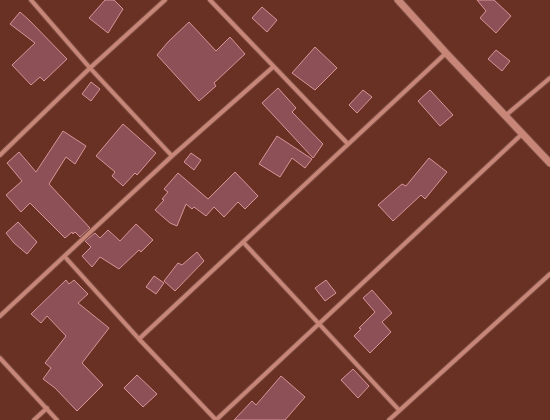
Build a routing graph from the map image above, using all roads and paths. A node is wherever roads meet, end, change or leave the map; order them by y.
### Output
1 (31, 0) edge
2 (165, 0) edge
3 (210, 0) edge
4 (398, 0) edge
5 (446, 53) junction
6 (273, 67) junction
7 (90, 68) junction
8 (550, 78) edge
9 (505, 116) junction
10 (522, 134) junction
11 (348, 144) junction
12 (0, 155) edge
13 (172, 156) junction
14 (550, 163) edge
15 (243, 242) junction
16 (65, 257) junction
17 (550, 274) edge
18 (0, 316) edge
19 (319, 324) junction
20 (139, 340) junction
21 (0, 358) edge
22 (47, 408) junction
23 (399, 410) junction
24 (34, 420) edge
25 (57, 420) edge
26 (216, 420) edge
27 (389, 420) edge

1 - 7 street
2 - 7 street
3 - 6 street
4 - 5 street
5 - 9 street
5 - 11 street
6 - 11 street
6 - 13 street
7 - 12 street
7 - 13 street
8 - 9 street
9 - 10 street
10 - 14 street
10 - 19 street
11 - 15 street
13 - 16 street
15 - 19 street
15 - 20 street
16 - 18 street
16 - 20 street
17 - 23 street
19 - 23 street
19 - 26 street
20 - 26 street
21 - 22 street
22 - 24 street
22 - 25 street
23 - 27 street

